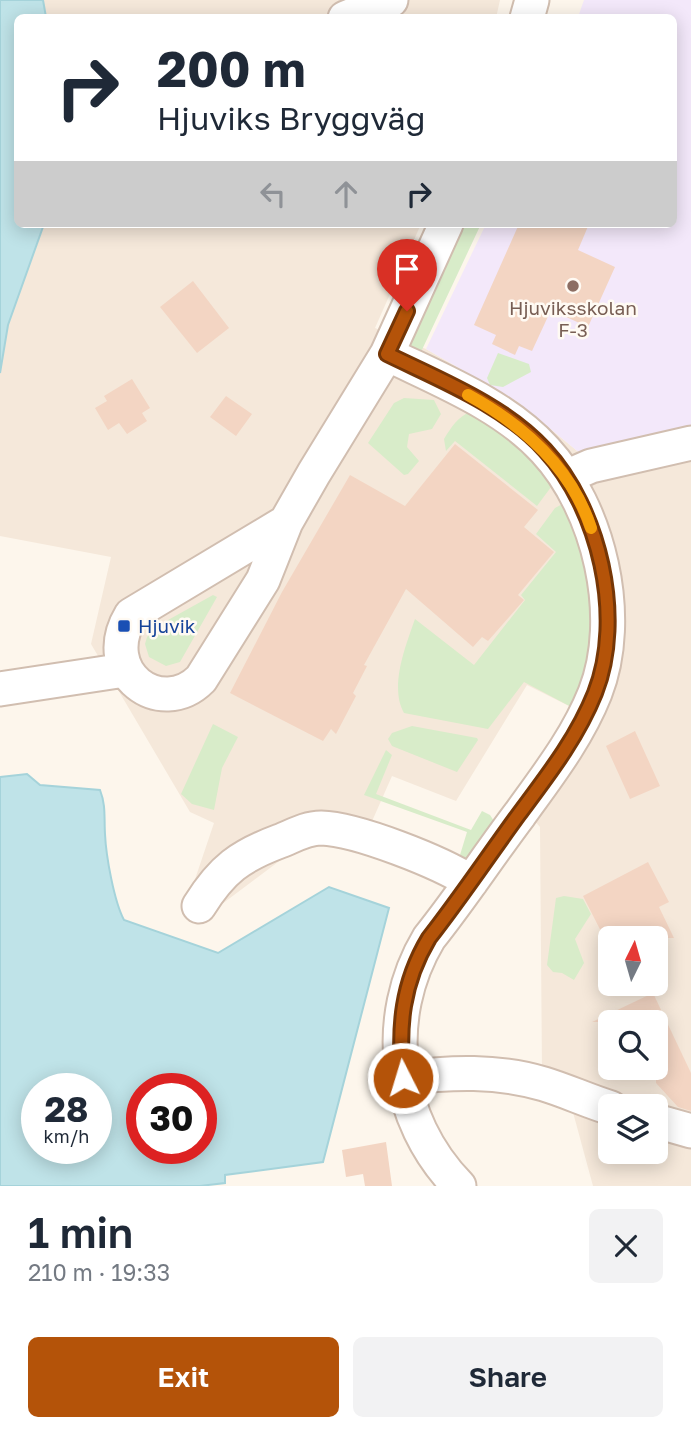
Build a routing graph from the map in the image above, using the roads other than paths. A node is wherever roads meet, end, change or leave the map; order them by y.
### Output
1 (391, 0) edge
2 (355, 14) edge
3 (444, 228) edge
4 (387, 354) junction
5 (691, 443) edge
6 (566, 477) junction
7 (286, 522) junction
8 (125, 670) junction
9 (0, 689) edge
10 (471, 882) junction
11 (199, 906) dead end
12 (403, 1078) junction
13 (598, 1103) edge
14 (668, 1124) edge
15 (691, 1131) edge
16 (459, 1186) edge

1 - 2 street
3 - 4 street
4 - 6 street
4 - 7 street
5 - 6 street
6 - 10 street
7 - 8 street
7 - 8 street
8 - 9 street
10 - 11 street
10 - 12 street
12 - 13 street
12 - 16 street
14 - 15 street

